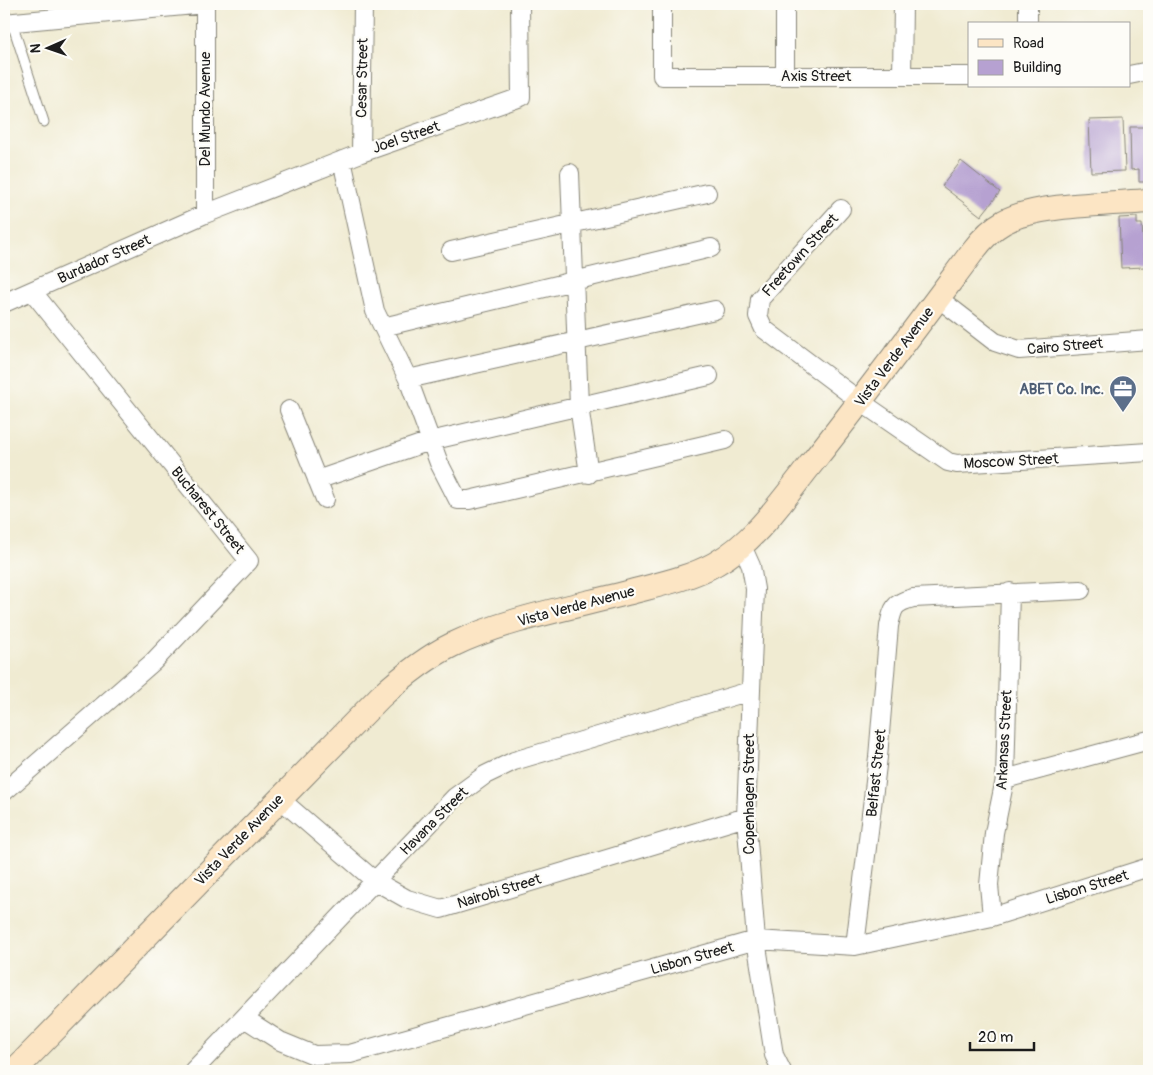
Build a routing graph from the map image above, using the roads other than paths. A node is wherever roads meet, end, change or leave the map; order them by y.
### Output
1 (205, 4) edge
2 (363, 4) edge
3 (520, 4) edge
4 (662, 4) edge
5 (785, 4) edge
6 (903, 4) edge
7 (1028, 4) edge
8 (163, 6) edge
9 (1028, 22) edge
10 (8, 23) edge
11 (1149, 71) edge
12 (1130, 75) edge
13 (785, 76) junction
14 (902, 76) junction
15 (968, 76) edge
16 (44, 122) dead end
17 (361, 153) junction
18 (342, 160) junction
19 (570, 173) dead end
20 (707, 193) dead end
21 (1149, 202) edge
22 (841, 208) dead end
23 (205, 214) junction
24 (572, 223) junction
25 (711, 248) dead end
26 (451, 251) dead end
27 (574, 281) junction
28 (32, 290) junction
29 (938, 298) junction
30 (4, 303) edge
31 (716, 310) dead end
32 (383, 328) junction
33 (1149, 340) edge
34 (576, 341) junction
35 (709, 376) dead end
36 (408, 379) junction
37 (861, 402) junction
38 (579, 406) junction
39 (289, 410) dead end
40 (725, 440) dead end
41 (430, 441) junction
42 (1149, 452) edge
43 (589, 474) junction
44 (318, 480) junction
45 (325, 499) dead end
46 (742, 546) junction
47 (1081, 590) dead end
48 (1010, 592) junction
49 (750, 691) junction
50 (1149, 740) edge
51 (1005, 779) junction
52 (4, 792) edge
53 (280, 799) junction
54 (746, 817) junction
55 (1149, 867) edge
56 (375, 881) junction
57 (992, 917) junction
58 (756, 940) junction
59 (855, 946) junction
60 (244, 1018) junction
61 (14, 1071) edge
62 (193, 1071) edge
63 (782, 1071) edge

1 - 8 street
1 - 23 street, Del Mundo Avenue
2 - 17 street, Cesar Street
3 - 17 street, Joel Street
4 - 13 street, Axis Street
5 - 13 street
6 - 14 street
7 - 9 street
8 - 10 street
10 - 16 lane
11 - 12 street
13 - 14 street, Axis Street
14 - 15 street, Axis Street
17 - 18 street, Joel Street
18 - 23 street, Joel Street
18 - 32 street
19 - 24 street
20 - 24 street
21 - 29 street, Vista Verde Avenue
22 - 37 street, Freetown Street
23 - 28 street, Burdador Street
24 - 26 street
24 - 27 street
25 - 27 street
27 - 32 street
27 - 34 street
28 - 30 street, Burdador Street
28 - 52 street, Bucharest Street
29 - 33 street, Cairo Street
29 - 37 street, Vista Verde Avenue
31 - 34 street
32 - 36 street
34 - 36 street
34 - 38 street
35 - 38 street
36 - 41 street
37 - 42 street, Moscow Street
37 - 46 street, Vista Verde Avenue
38 - 41 street
38 - 43 street
39 - 44 street
40 - 43 street
41 - 43 street
41 - 44 street
44 - 45 street
46 - 49 street, Copenhagen Street
46 - 53 street, Vista Verde Avenue
47 - 48 street
48 - 51 street, Arkansas Street
48 - 59 street, Belfast Street
49 - 54 street, Copenhagen Street
49 - 56 street, Havana Street
50 - 51 street
51 - 57 street, Arkansas Street
53 - 56 street, Nairobi Street
53 - 61 street, Vista Verde Avenue
54 - 56 street, Nairobi Street
54 - 58 street, Copenhagen Street
55 - 57 street, Lisbon Street
56 - 60 street, Havana Street
57 - 59 street, Lisbon Street
58 - 59 street, Lisbon Street
58 - 60 street, Lisbon Street
58 - 63 street, Copenhagen Street
60 - 62 street, Havana Street

